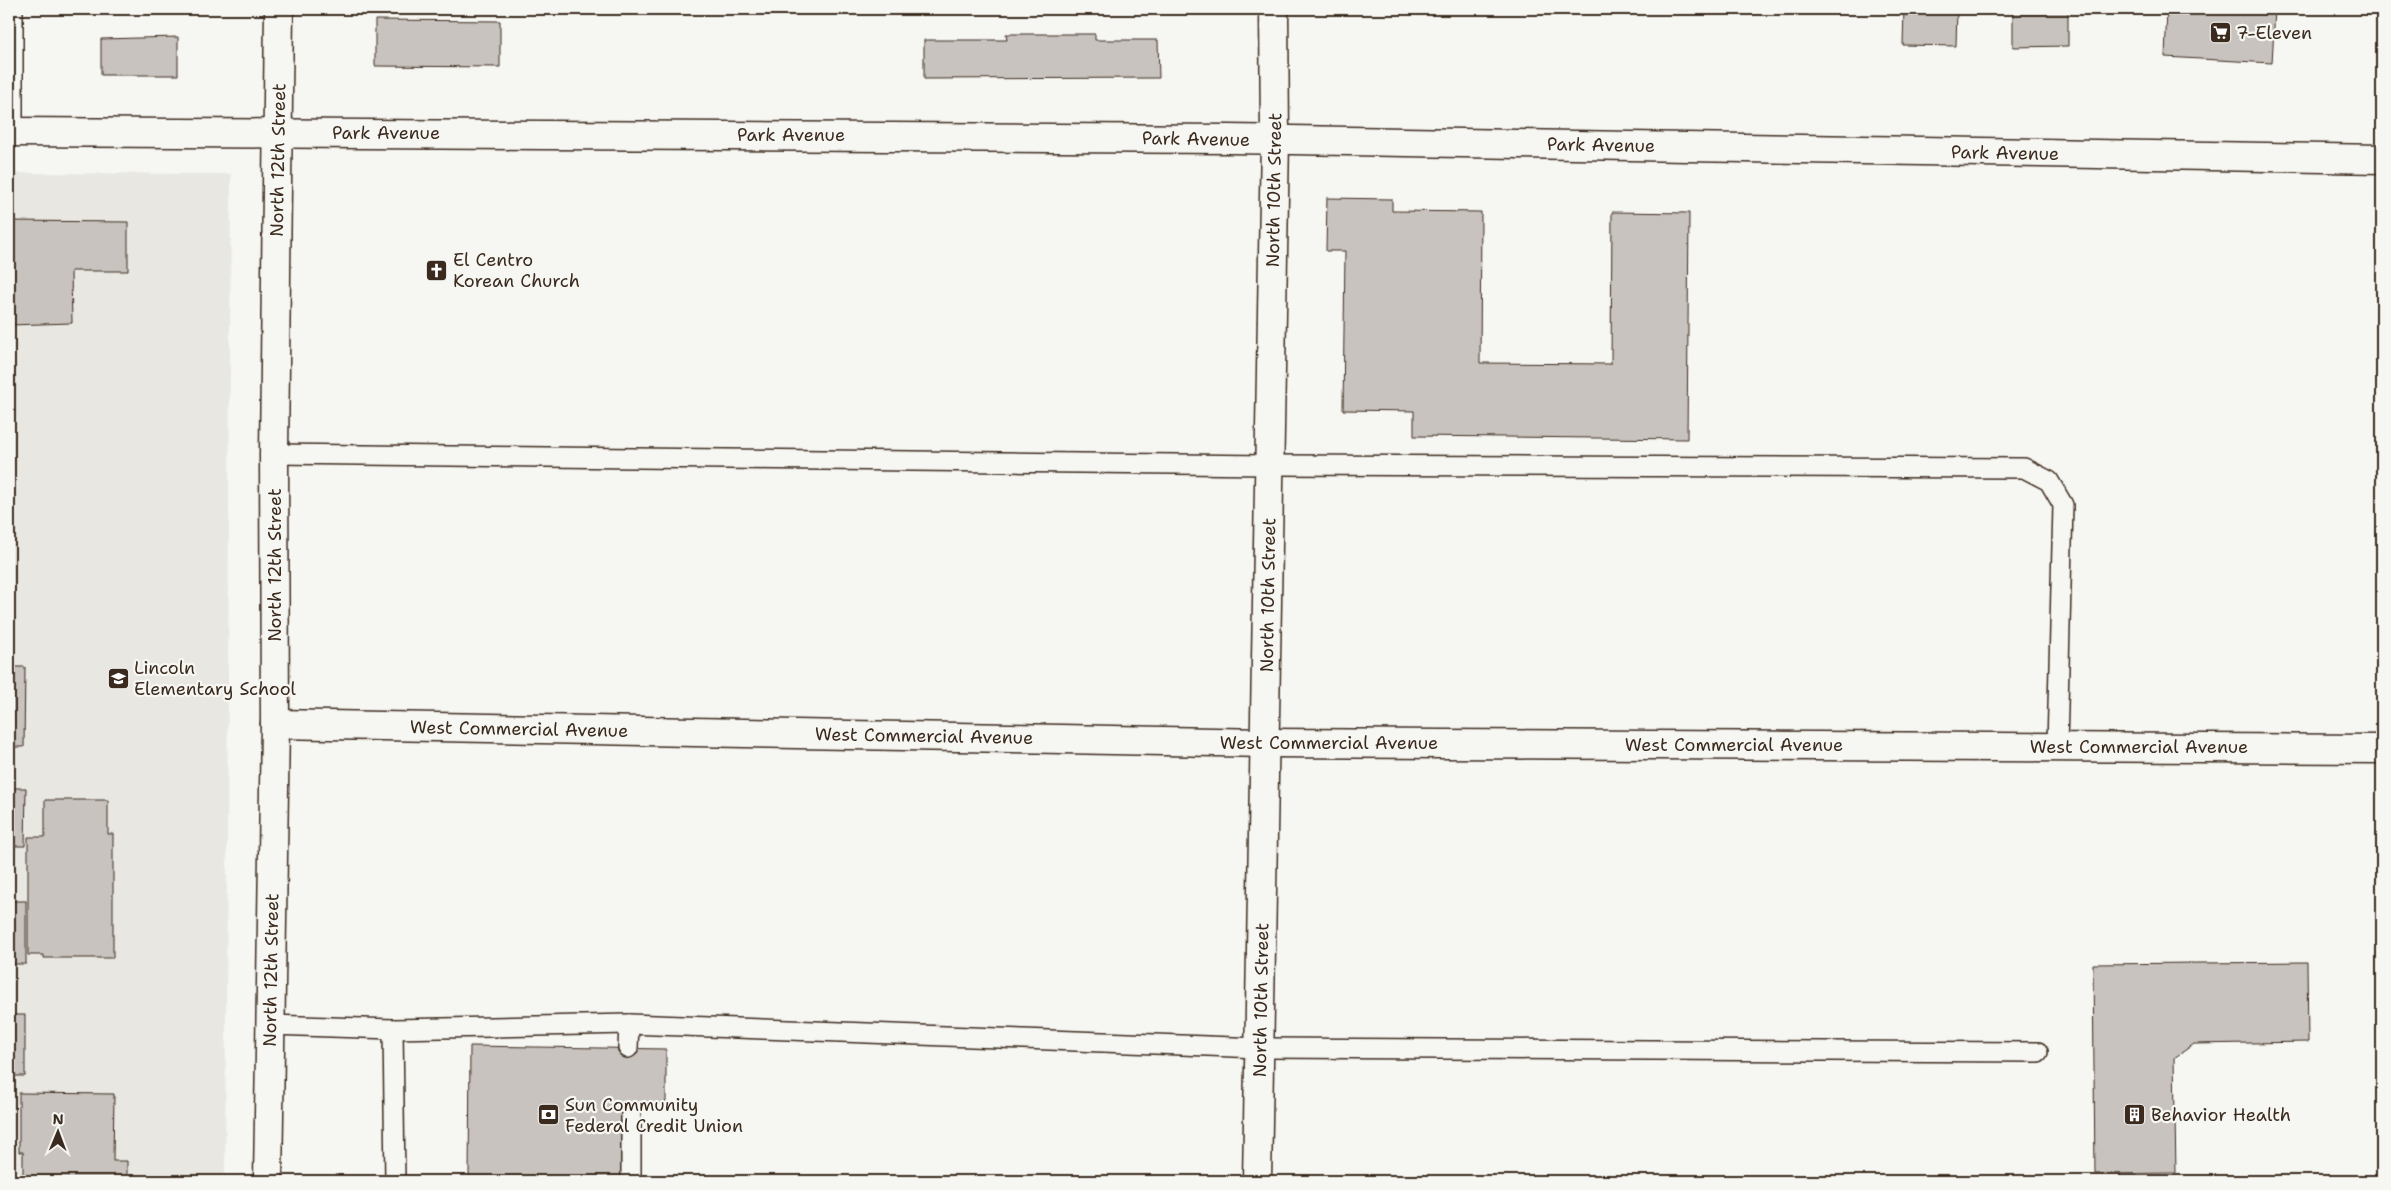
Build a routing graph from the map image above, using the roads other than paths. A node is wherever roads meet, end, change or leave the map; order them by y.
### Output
1 (13, 9) edge
2 (279, 9) edge
3 (1274, 9) edge
4 (11, 132) edge
5 (278, 132) junction
6 (1275, 140) junction
7 (2382, 159) edge
8 (274, 454) junction
9 (1270, 465) junction
10 (275, 724) junction
11 (1266, 743) junction
12 (2057, 747) junction
13 (2382, 749) edge
14 (629, 1024) junction
15 (270, 1025) junction
16 (393, 1029) junction
17 (628, 1048) dead end
18 (1260, 1048) junction
19 (2038, 1052) dead end
20 (631, 1114) dead end
21 (268, 1181) edge
22 (395, 1181) edge
23 (631, 1181) edge
24 (1257, 1181) edge

1 - 4 lane
2 - 5 street, North 12th Street
3 - 6 street, North 10th Street
4 - 5 street, Park Avenue
5 - 6 street, Park Avenue
5 - 8 street, North 12th Street
6 - 7 street, Park Avenue
6 - 9 street, North 10th Street
8 - 9 lane
8 - 10 street, North 12th Street
9 - 11 street, North 10th Street
9 - 12 lane
10 - 11 street, West Commercial Avenue
10 - 15 street, North 12th Street
11 - 12 street, West Commercial Avenue
11 - 18 street, North 10th Street
12 - 13 street, West Commercial Avenue
14 - 16 lane
14 - 17 lane
14 - 18 lane
15 - 16 lane
15 - 21 street, North 12th Street
16 - 22 lane
18 - 19 lane
18 - 24 street, North 10th Street
20 - 23 lane

